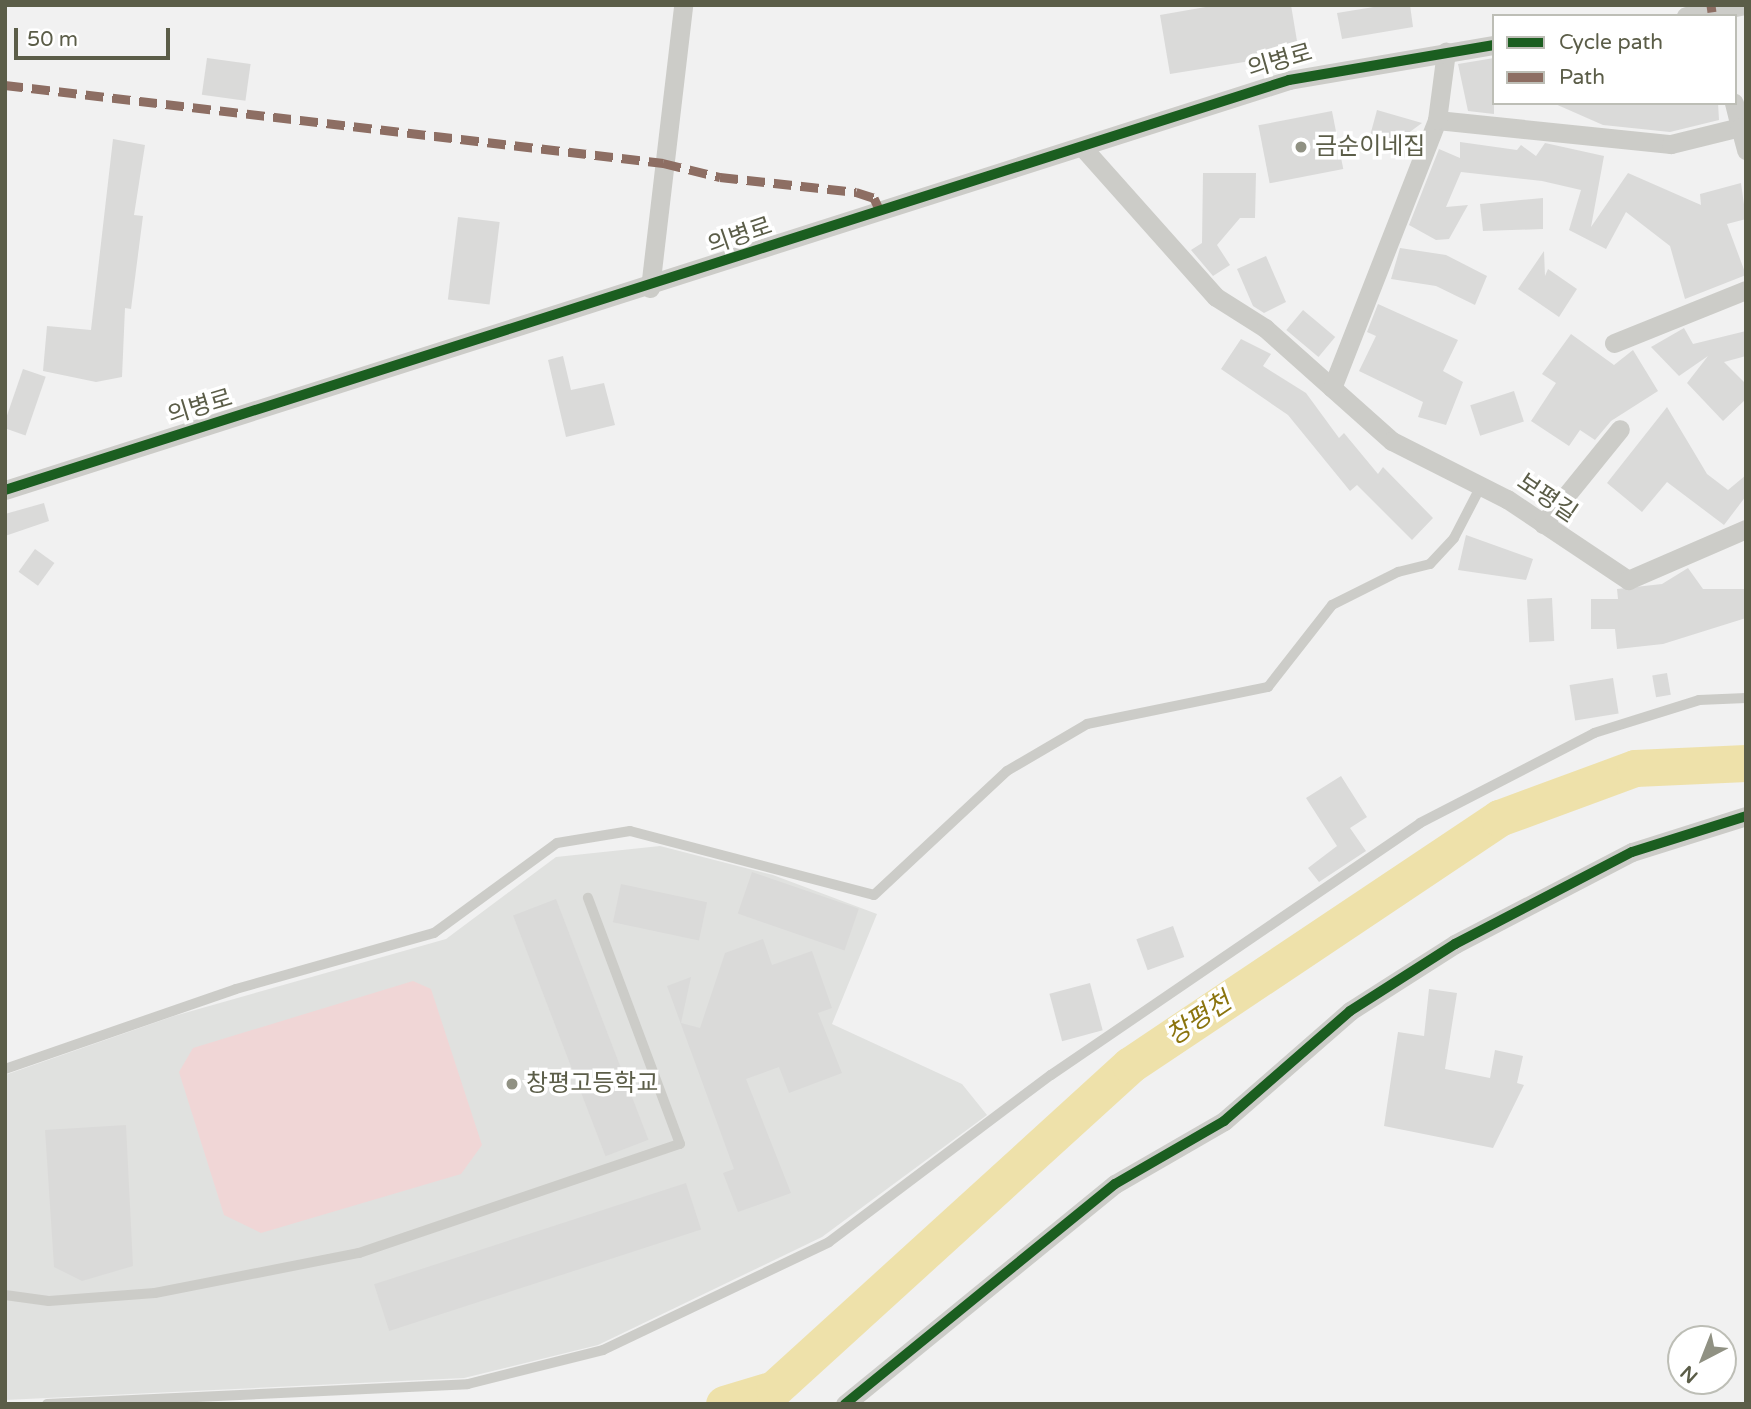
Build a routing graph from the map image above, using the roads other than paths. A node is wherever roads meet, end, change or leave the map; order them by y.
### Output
1 (683, 5) edge
2 (1746, 5) edge
3 (1713, 14) edge
4 (1492, 45) edge
5 (1446, 52) junction
6 (1734, 105) edge
7 (1437, 120) junction
8 (1740, 127) junction
9 (1084, 149) junction
10 (1746, 150) edge
11 (650, 288) junction
12 (1746, 290) edge
13 (1614, 343) dead end
14 (1332, 388) junction
15 (1620, 429) dead end
16 (1481, 485) junction
17 (5, 490) edge
18 (1543, 524) junction
19 (1746, 529) edge
20 (1746, 698) edge
21 (1746, 816) edge
22 (588, 898) dead end
23 (5, 1069) edge
24 (5, 1294) edge
25 (47, 1404) edge
26 (845, 1404) edge

1 - 11 street
2 - 3 street
4 - 5 street, 의병로
5 - 7 street
5 - 9 street, 의병로
6 - 8 street
7 - 8 street
7 - 14 street
8 - 10 street
9 - 11 street, 의병로
9 - 14 street, 보평길
11 - 17 street, 의병로
12 - 13 street
14 - 16 street, 보평길
15 - 18 street
16 - 18 street, 보평길
16 - 23 lane
18 - 19 street, 보평길
20 - 25 lane
21 - 26 street
22 - 24 lane

